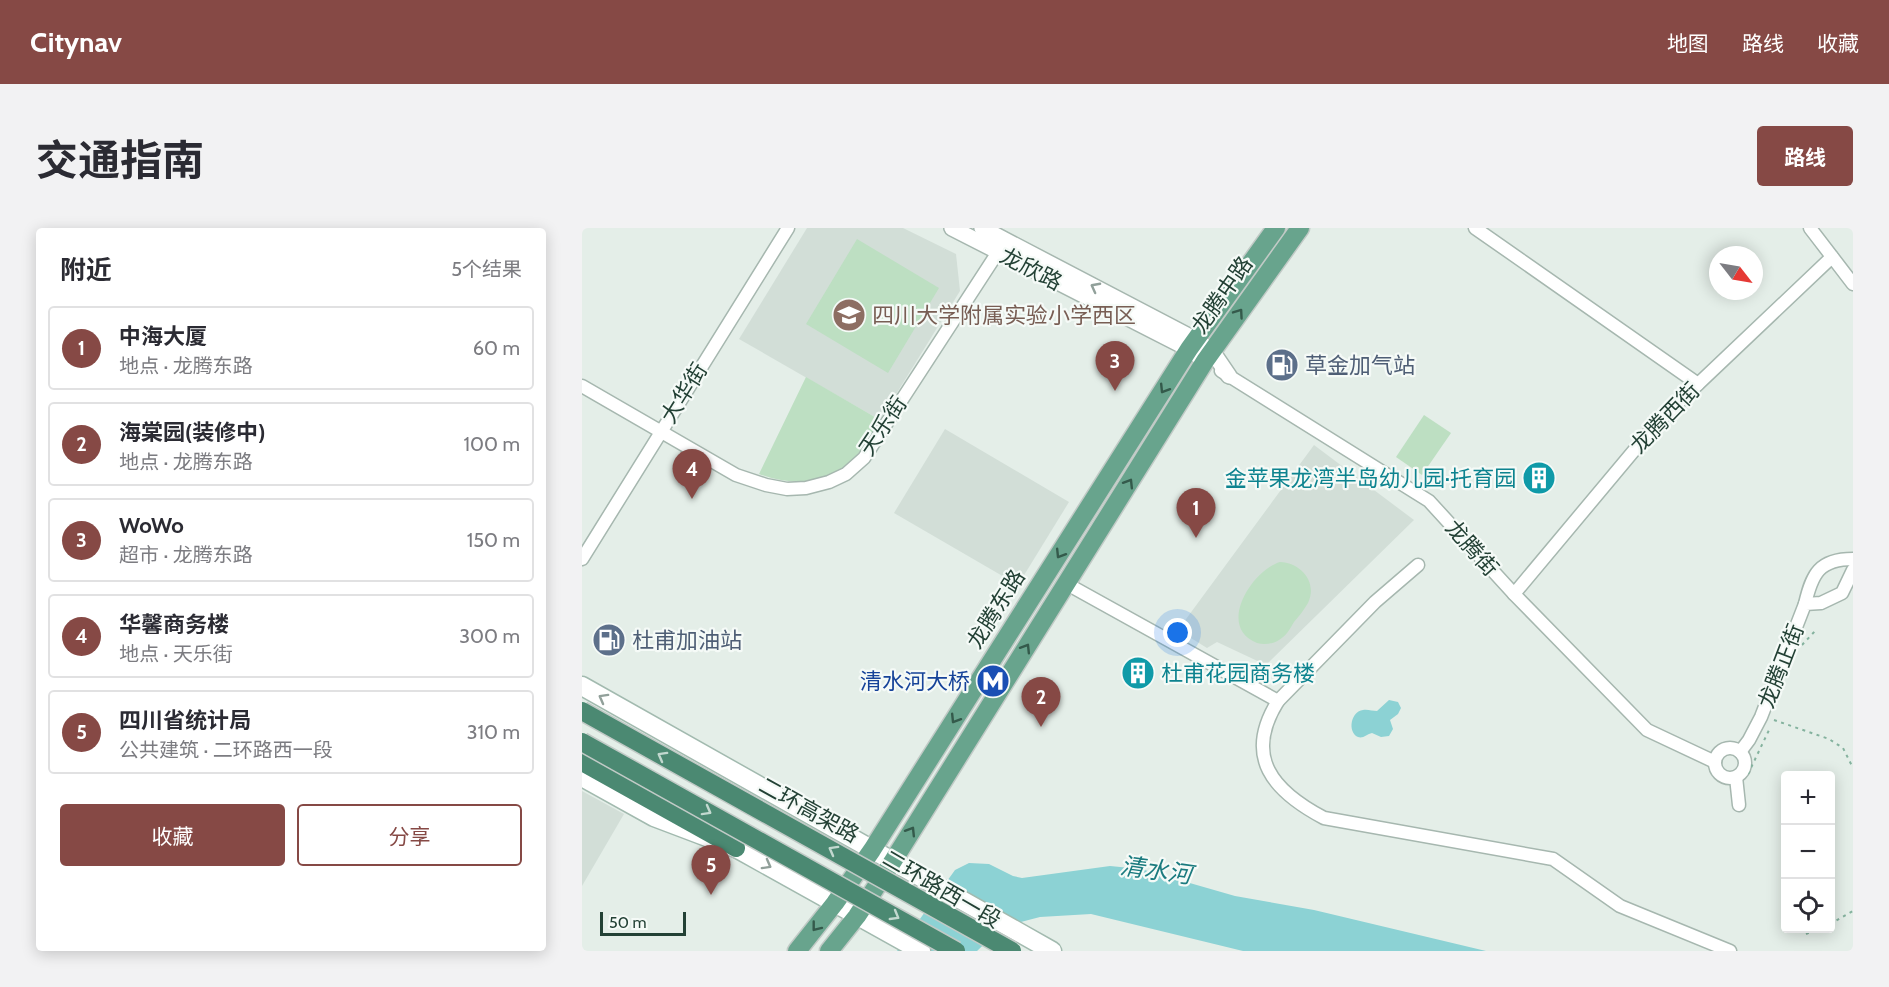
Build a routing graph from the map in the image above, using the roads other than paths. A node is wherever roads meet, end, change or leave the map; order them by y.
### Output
1 (788, 228) edge
2 (952, 228) edge
3 (982, 228) edge
4 (1276, 228) edge
5 (1299, 228) edge
6 (1475, 228) edge
7 (1810, 228) edge
8 (998, 252) junction
9 (1832, 256) junction
10 (1853, 284) edge
11 (1192, 345) junction
12 (1209, 356) junction
13 (1229, 376) joint
14 (1698, 384) junction
15 (582, 386) edge
16 (660, 432) junction
17 (582, 559) edge
18 (1853, 559) edge
19 (1418, 565) dead end
20 (1853, 570) edge
21 (1067, 584) junction
22 (1514, 594) junction
23 (1804, 604) junction
24 (582, 686) edge
25 (1278, 701) junction
26 (582, 711) edge
27 (582, 741) edge
28 (1740, 752) junction
29 (582, 762) edge
30 (1715, 762) junction
31 (582, 777) edge
32 (1742, 778) junction
33 (1739, 805) dead end
34 (736, 848) junction
35 (872, 850) junction
36 (893, 861) junction
37 (835, 903) junction
38 (857, 916) junction
39 (797, 951) edge
40 (829, 951) edge
41 (921, 951) edge
42 (956, 951) edge
43 (1012, 951) edge
44 (1052, 951) edge
45 (1730, 951) edge

1 - 16 street, 大华街
2 - 8 street, 龙欣路
11 -> 3 street
4 - 11 main road, 龙腾中路
12 -> 5 main road, 龙腾中路
6 - 14 street
7 - 9 street
8 - 11 street, 龙欣路
8 - 16 street, 天乐街
9 - 10 street
9 - 14 street, 龙腾西街
11 - 12 street, 龙欣路
11 -> 35 main road, 龙腾东路
12 - 13 street, 龙欣路
21 -> 12 main road, 龙腾东路
13 - 22 street, 龙腾街
14 - 22 street, 龙腾西街
15 - 16 street, 天乐街
16 - 17 street, 大华街
18 - 23 street
19 - 25 street
20 - 23 street, 龙腾正街
21 - 25 street
36 -> 21 main road, 龙腾东路
22 - 30 street, 龙腾街
23 - 28 street, 龙腾正街
35 -> 24 main road, 二环路西一段
25 - 45 street
43 -> 26 highway, 二环高架路, bridge
27 -> 42 highway, bridge
28 - 30 street
28 - 32 street
29 - 34 highway
30 - 32 street
31 - 34 main road
32 - 33 street
34 -> 37 main road
35 - 36 main road, 二环路西一段
35 - 37 main road, 龙腾东路
36 - 38 main road, 龙腾东路
36 - 44 main road, 二环路西一段
37 - 38 main road
37 -> 39 main road, 龙腾东路
38 - 40 main road, 龙腾东路
38 - 41 main road

